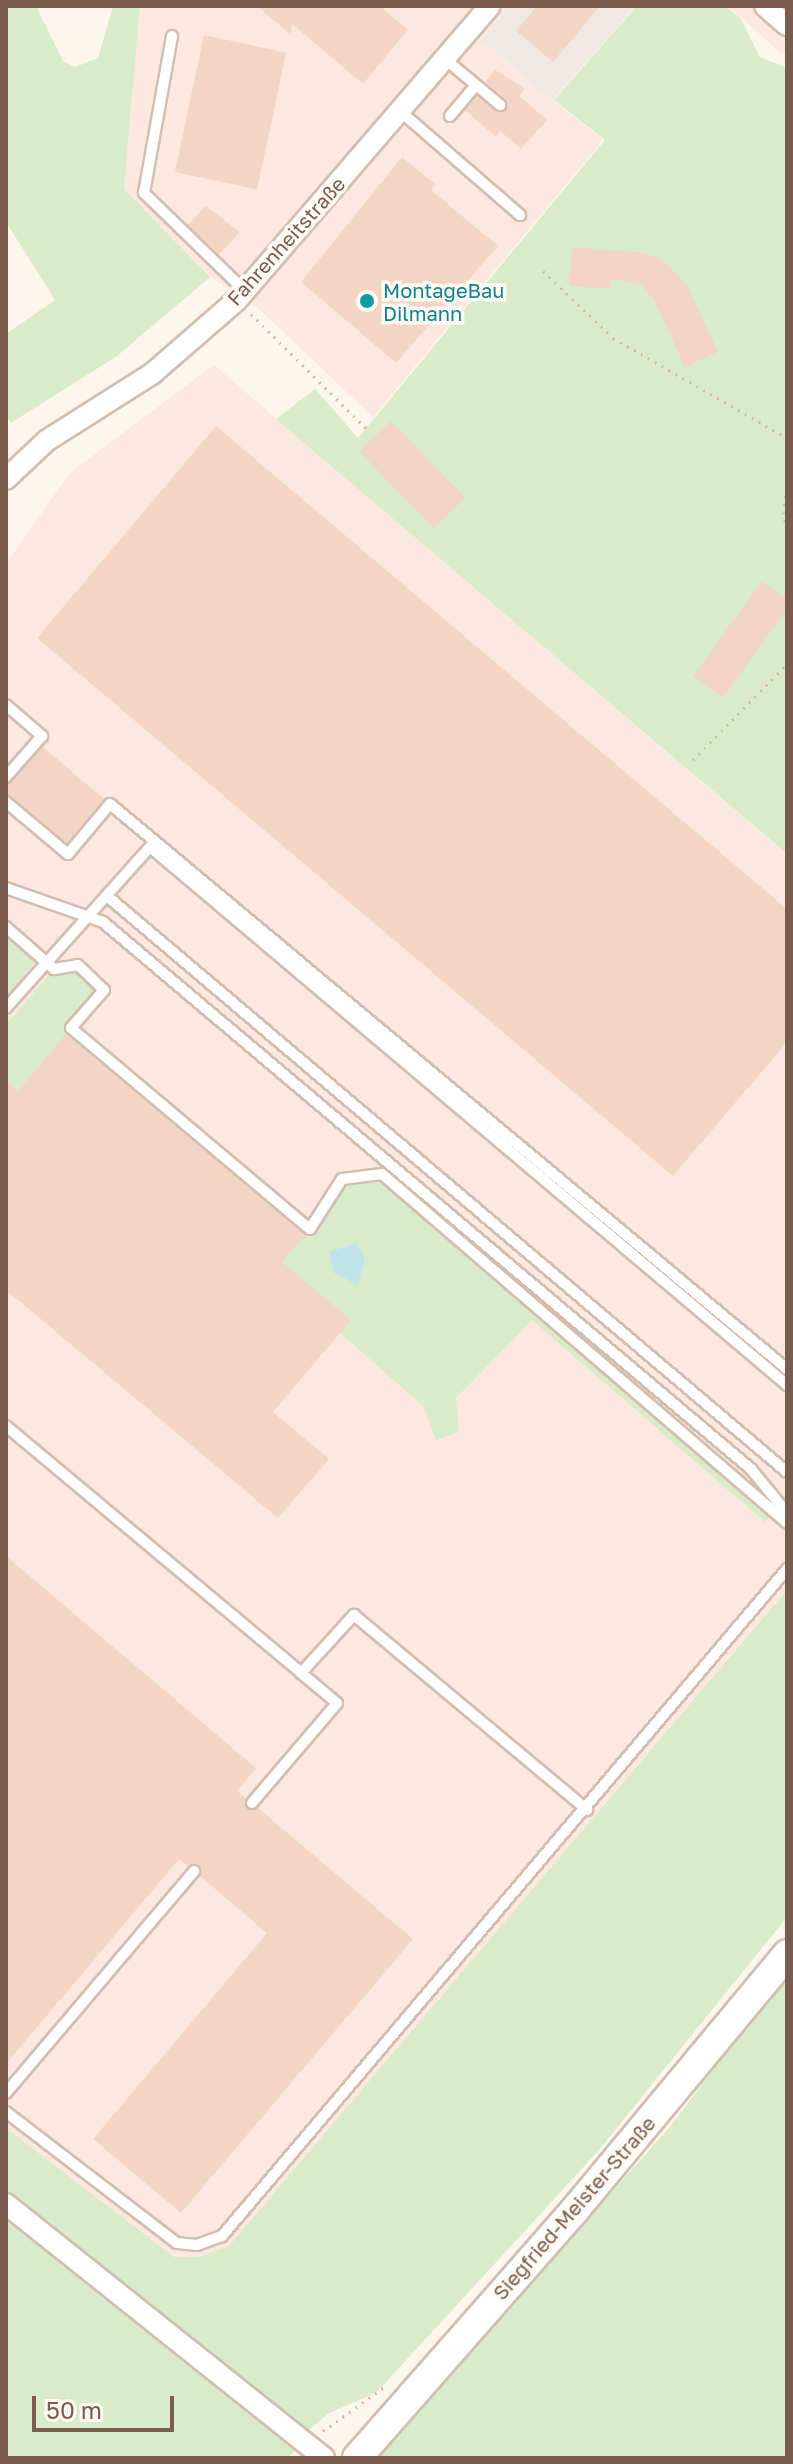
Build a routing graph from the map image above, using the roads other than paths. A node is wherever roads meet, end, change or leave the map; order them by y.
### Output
1 (490, 6) edge
2 (765, 6) edge
3 (787, 25) edge
4 (172, 36) dead end
5 (445, 59) junction
6 (476, 85) junction
7 (500, 105) dead end
8 (400, 111) junction
9 (450, 116) dead end
10 (520, 215) dead end
11 (241, 296) junction
12 (8, 471) edge
13 (6, 705) edge
14 (6, 777) edge
15 (6, 802) edge
16 (6, 888) edge
17 (107, 896) junction
18 (89, 917) junction
19 (6, 927) edge
20 (47, 963) junction
21 (6, 1008) edge
22 (787, 1369) edge
23 (787, 1385) edge
24 (6, 1426) edge
25 (787, 1472) edge
26 (787, 1513) edge
27 (787, 1523) edge
28 (787, 1569) edge
29 (301, 1673) junction
30 (252, 1803) dead end
31 (587, 1810) junction
32 (194, 1871) dead end
33 (787, 1954) edge
34 (6, 2093) edge
35 (6, 2112) edge
36 (6, 2204) edge
37 (324, 2458) edge
38 (357, 2458) edge

1 - 5 street, Fahrenheitstraße
2 - 3 street
4 - 11 lane
5 - 6 lane
5 - 8 street, Fahrenheitstraße
6 - 7 lane
6 - 9 lane
8 - 10 lane
8 - 11 street, Fahrenheitstraße
11 - 12 street, Fahrenheitstraße
13 - 14 lane
15 - 22 lane
16 - 18 lane
17 - 18 lane
17 - 23 lane
17 - 25 lane
18 - 20 lane
18 - 26 lane
19 - 20 lane
20 - 21 lane
20 - 27 lane
24 - 29 lane
28 - 31 lane
29 - 30 lane
29 - 31 lane
31 - 35 lane
32 - 34 lane
33 - 38 street, Siegfried-Meister-Straße
36 - 37 street

